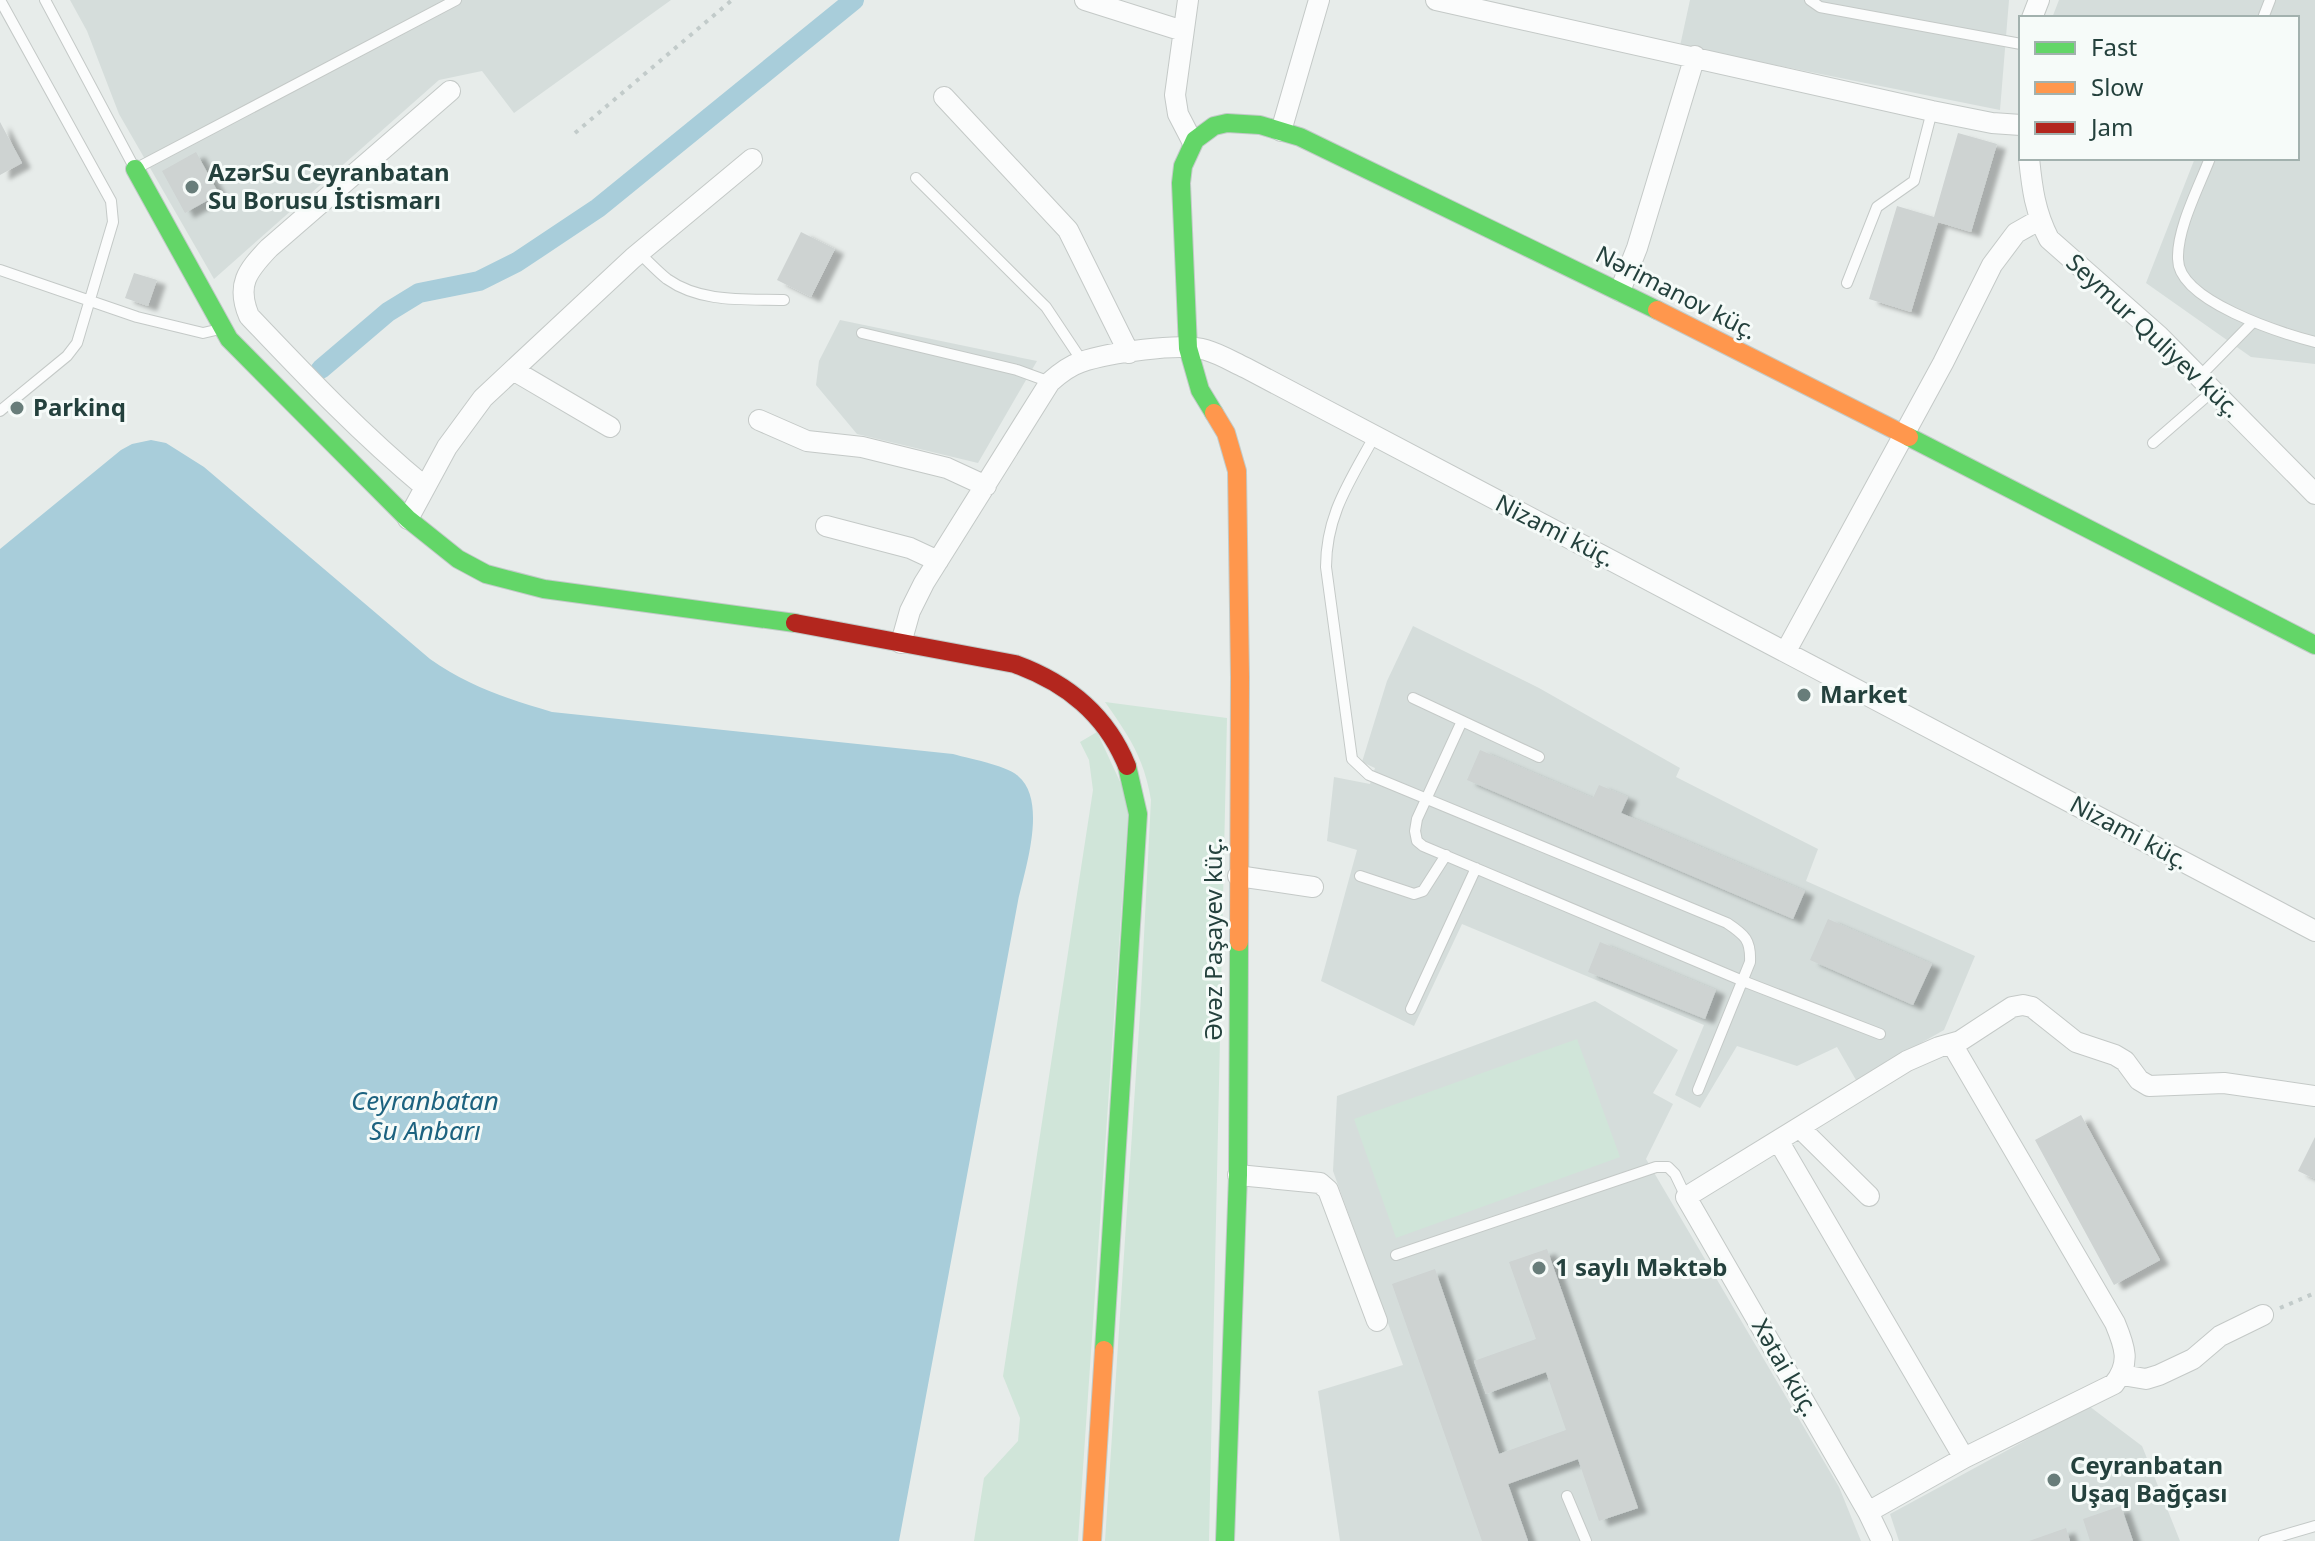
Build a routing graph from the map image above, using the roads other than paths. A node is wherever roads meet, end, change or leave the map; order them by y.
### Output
1 (0, 0) edge
2 (45, 0) edge
3 (456, 0) edge
4 (1085, 0) edge
5 (1188, 0) edge
6 (1319, 0) edge
7 (1436, 0) edge
8 (1810, 0) edge
9 (1183, 31) junction
10 (2019, 44) edge
11 (1695, 56) junction
12 (450, 91) dead end
13 (944, 97) dead end
14 (1932, 111) junction
15 (2019, 125) edge
16 (1281, 131) junction
17 (1192, 141) junction
18 (752, 159) dead end
19 (2029, 160) edge
20 (2209, 160) edge
21 (135, 169) junction
22 (916, 178) dead end
23 (2039, 220) junction
24 (639, 253) junction
25 (0, 270) edge
26 (1847, 283) dead end
27 (1620, 291) junction
28 (784, 300) dead end
29 (89, 301) junction
30 (2253, 322) junction
31 (222, 328) junction
32 (862, 333) dead end
33 (2315, 342) edge
34 (1188, 348) junction
35 (1129, 353) junction
36 (1082, 361) junction
37 (513, 370) junction
38 (1050, 382) junction
39 (2207, 383) junction
40 (0, 411) edge
41 (759, 420) dead end
42 (610, 427) dead end
43 (1903, 434) junction
44 (1374, 437) junction
45 (2153, 443) dead end
46 (986, 486) junction
47 (425, 487) junction
48 (2315, 494) edge
49 (408, 519) junction
50 (826, 526) dead end
51 (938, 561) junction
52 (901, 643) junction
53 (2315, 645) edge
54 (1786, 651) junction
55 (1413, 698) dead end
56 (1462, 721) junction
57 (1539, 757) dead end
58 (1426, 798) junction
59 (1446, 855) junction
60 (1476, 868) junction
61 (1238, 876) junction
62 (1360, 876) dead end
63 (1313, 887) dead end
64 (2315, 931) edge
65 (1743, 981) junction
66 (1411, 1009) dead end
67 (1880, 1034) dead end
68 (1952, 1044) junction
69 (1698, 1090) dead end
70 (2315, 1096) edge
71 (1800, 1128) junction
72 (1779, 1142) junction
73 (1238, 1175) junction
74 (1869, 1196) dead end
75 (1686, 1197) junction
76 (1396, 1255) dead end
77 (2263, 1315) road end
78 (1377, 1321) dead end
79 (2122, 1375) junction
80 (1964, 1458) junction
81 (1567, 1496) dead end
82 (1868, 1512) junction
83 (2315, 1526) edge
84 (1092, 1541) edge
85 (1225, 1541) edge
86 (1586, 1541) edge
87 (1882, 1541) edge
88 (2264, 1541) edge

1 - 29 lane
2 - 21 lane
3 - 21 lane
4 - 9 street
5 - 9 street
6 - 16 street
7 - 11 street
8 - 10 lane
9 - 17 street
11 - 14 street
11 - 27 street
12 - 47 street
13 - 35 street
14 - 15 street
14 - 26 lane
16 - 17 street, Nərimanov küç.
16 - 27 street, Nərimanov küç.
17 - 34 street
18 - 24 street
19 - 23 street, Seymur Quliyev küç.
20 - 30 lane
21 - 31 street
22 - 36 lane
23 - 39 street, Seymur Quliyev küç.
23 - 43 street
24 - 28 lane
24 - 37 street
25 - 29 lane
27 - 43 street, Nərimanov küç.
29 - 31 lane
29 - 40 lane
30 - 33 lane
30 - 39 lane
31 - 49 street
32 - 38 lane
34 - 35 street, Nizami küç.
34 - 44 street, Nizami küç.
34 - 61 street, Əvəz Paşayev küç.
35 - 36 street, Nizami küç.
36 - 38 street, Nizami küç.
37 - 42 street
37 - 47 street
38 - 46 street, Nizami küç.
39 - 45 lane
39 - 48 street, Seymur Quliyev küç.
41 - 46 street
43 - 53 street, Nərimanov küç.
43 - 54 street
44 - 54 street, Nizami küç.
44 - 58 lane
46 - 51 street, Nizami küç.
47 - 49 street
49 - 52 street
50 - 51 street
51 - 52 street, Nizami küç.
52 - 84 street
54 - 64 street, Nizami küç.
55 - 56 lane
56 - 57 lane
56 - 58 lane
58 - 59 lane
58 - 65 lane
59 - 60 lane
59 - 62 lane
60 - 65 lane
60 - 66 lane
61 - 63 street
61 - 73 street, Əvəz Paşayev küç.
65 - 67 lane
65 - 69 lane
68 - 70 street
68 - 71 street
68 - 79 street
71 - 72 street
71 - 74 street
72 - 75 street
72 - 80 street
73 - 78 street
73 - 85 street, Əvəz Paşayev küç.
75 - 76 lane
75 - 82 street, Xətai küç.
77 - 79 street
79 - 80 street
80 - 82 street
81 - 86 lane
82 - 87 street, Xətai küç.
83 - 88 lane

